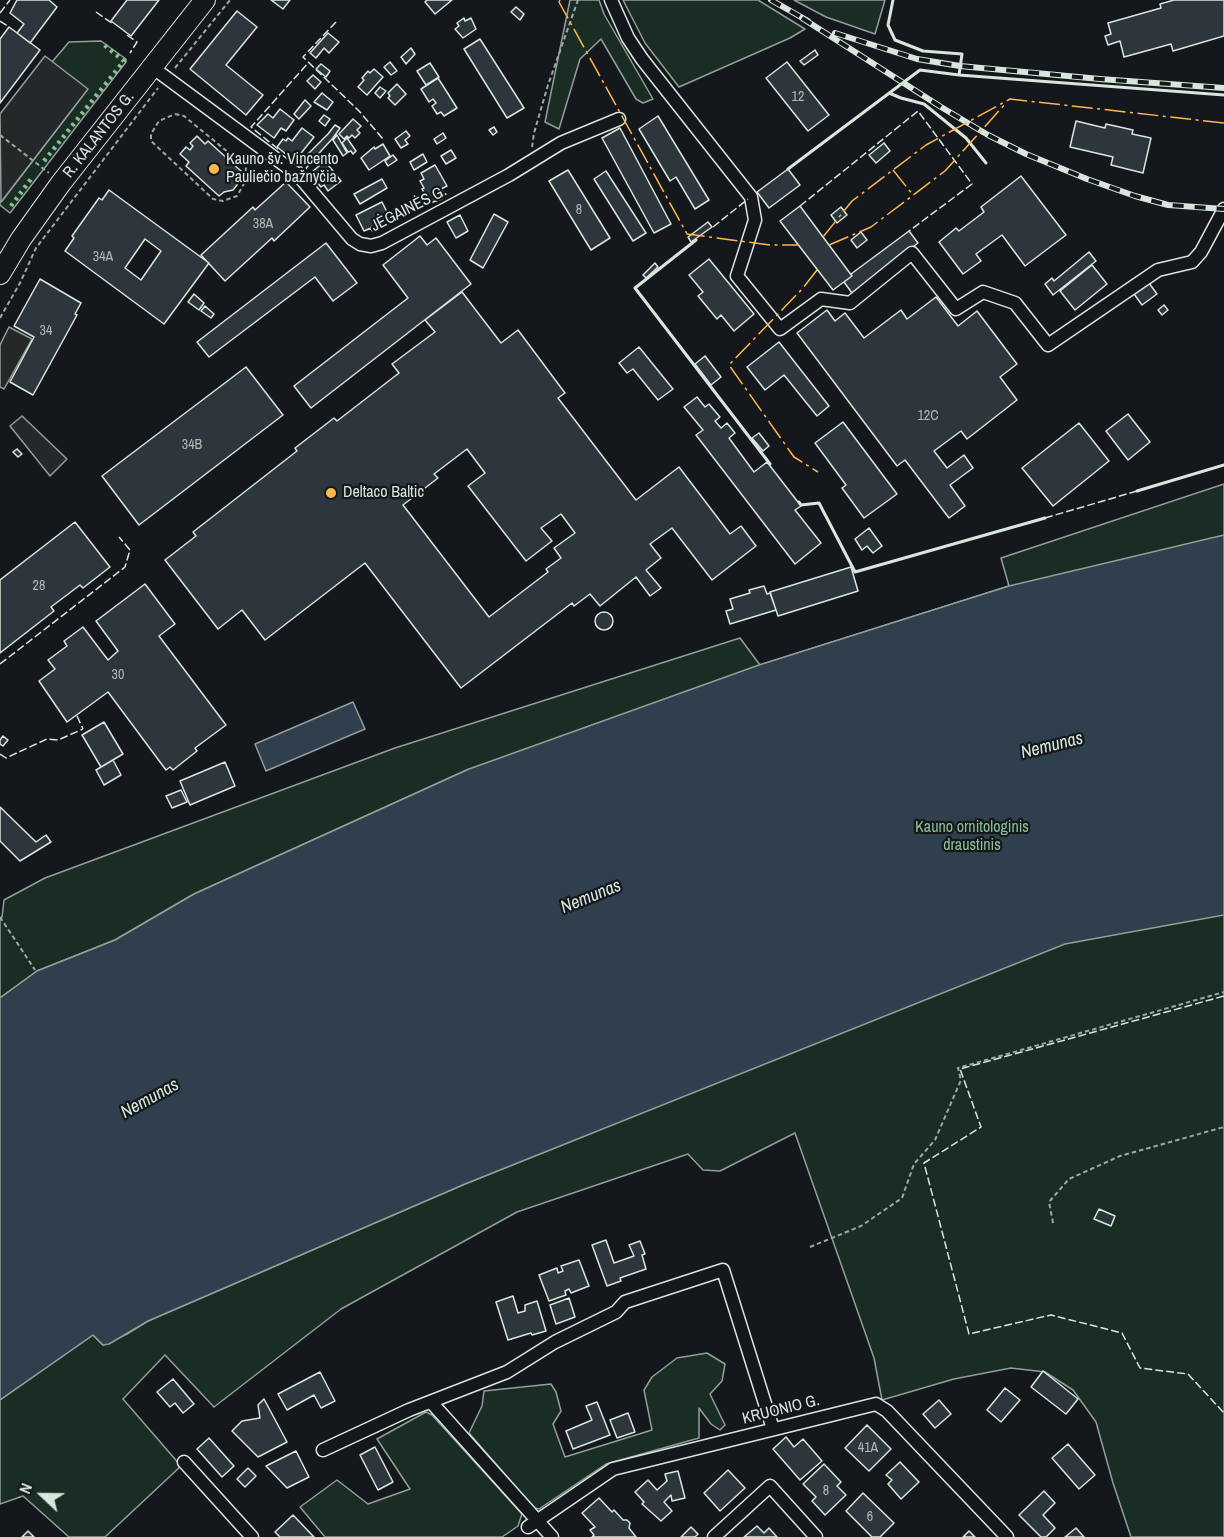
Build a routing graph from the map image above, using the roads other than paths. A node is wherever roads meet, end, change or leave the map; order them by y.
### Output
1 (204, 0) edge
2 (611, 0) edge
3 (160, 72) junction
4 (619, 119) dead end
5 (1224, 208) edge
6 (0, 274) edge
7 (431, 1402) junction
8 (773, 1429) junction
9 (324, 1450) dead end
10 (184, 1462) dead end
11 (532, 1524) junction
12 (252, 1537) edge
13 (552, 1537) edge
14 (714, 1537) edge
15 (816, 1537) edge
16 (1007, 1537) edge

1 - 3 main road, R. KALANTOS G.
2 - 5 street
3 - 4 street, JĖGAINĖS G.
3 - 6 main road, R. KALANTOS G.
7 - 8 street
7 - 9 street
7 - 11 street
8 - 11 street, KRUONIO G.
8 - 16 street, KRUONIO G.
10 - 12 street
11 - 13 street
14 - 15 street

